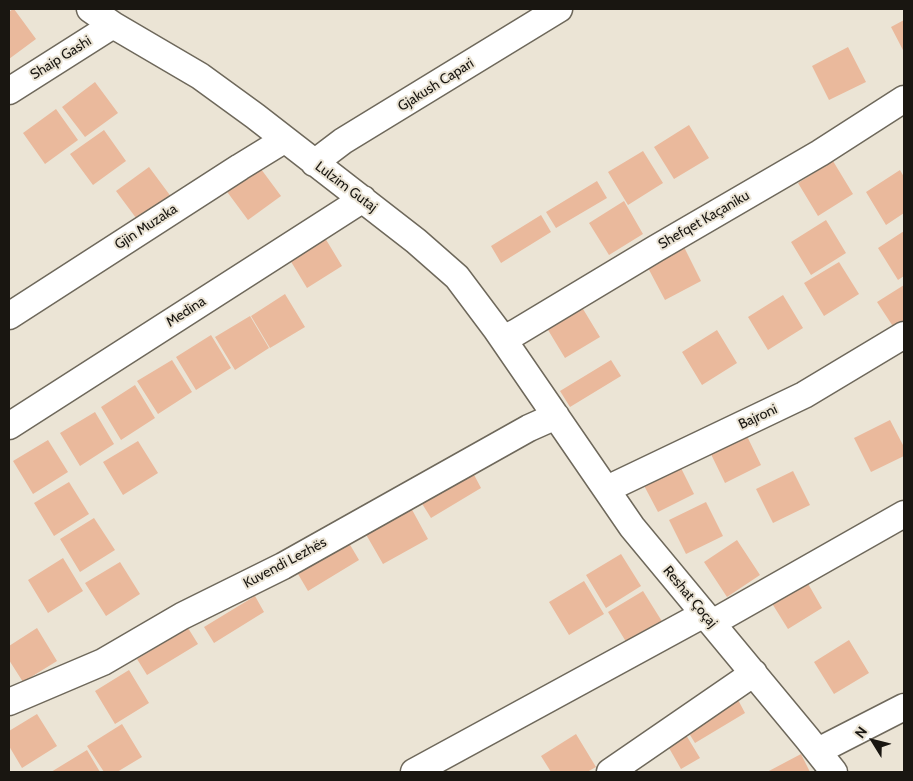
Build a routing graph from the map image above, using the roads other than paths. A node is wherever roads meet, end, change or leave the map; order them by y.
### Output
1 (90, 9) edge
2 (559, 9) edge
3 (113, 25) junction
4 (9, 91) edge
5 (904, 99) edge
6 (284, 140) junction
7 (314, 163) junction
8 (362, 199) junction
9 (9, 316) edge
10 (904, 335) edge
11 (503, 339) junction
12 (556, 416) junction
13 (9, 426) edge
14 (607, 489) junction
15 (904, 514) edge
16 (708, 618) junction
17 (754, 673) junction
18 (9, 702) edge
19 (904, 707) edge
20 (818, 751) junction
21 (414, 772) edge
22 (610, 772) edge
23 (834, 772) edge

1 - 3 street, Lulzim Gutaj
2 - 7 street, Gjakush Capari
3 - 4 street, Shaip Gashi
3 - 6 street, Lulzim Gutaj
5 - 11 street, Shefqet Kaçaniku
6 - 7 street, Lulzim Gutaj
6 - 9 street, Gjin Muzaka
7 - 8 street, Lulzim Gutaj
8 - 11 street, Lulzim Gutaj
8 - 13 street, Medina
10 - 14 street, Bajroni
11 - 12 street, Lulzim Gutaj
12 - 14 street, Reshat Çoçaj
12 - 18 street, Kuvendi Lezhës
14 - 16 street, Reshat Çoçaj
15 - 16 street
16 - 17 street, Reshat Çoçaj
16 - 21 street
17 - 20 street, Reshat Çoçaj
17 - 22 street
19 - 20 street
20 - 23 street, Reshat Çoçaj

